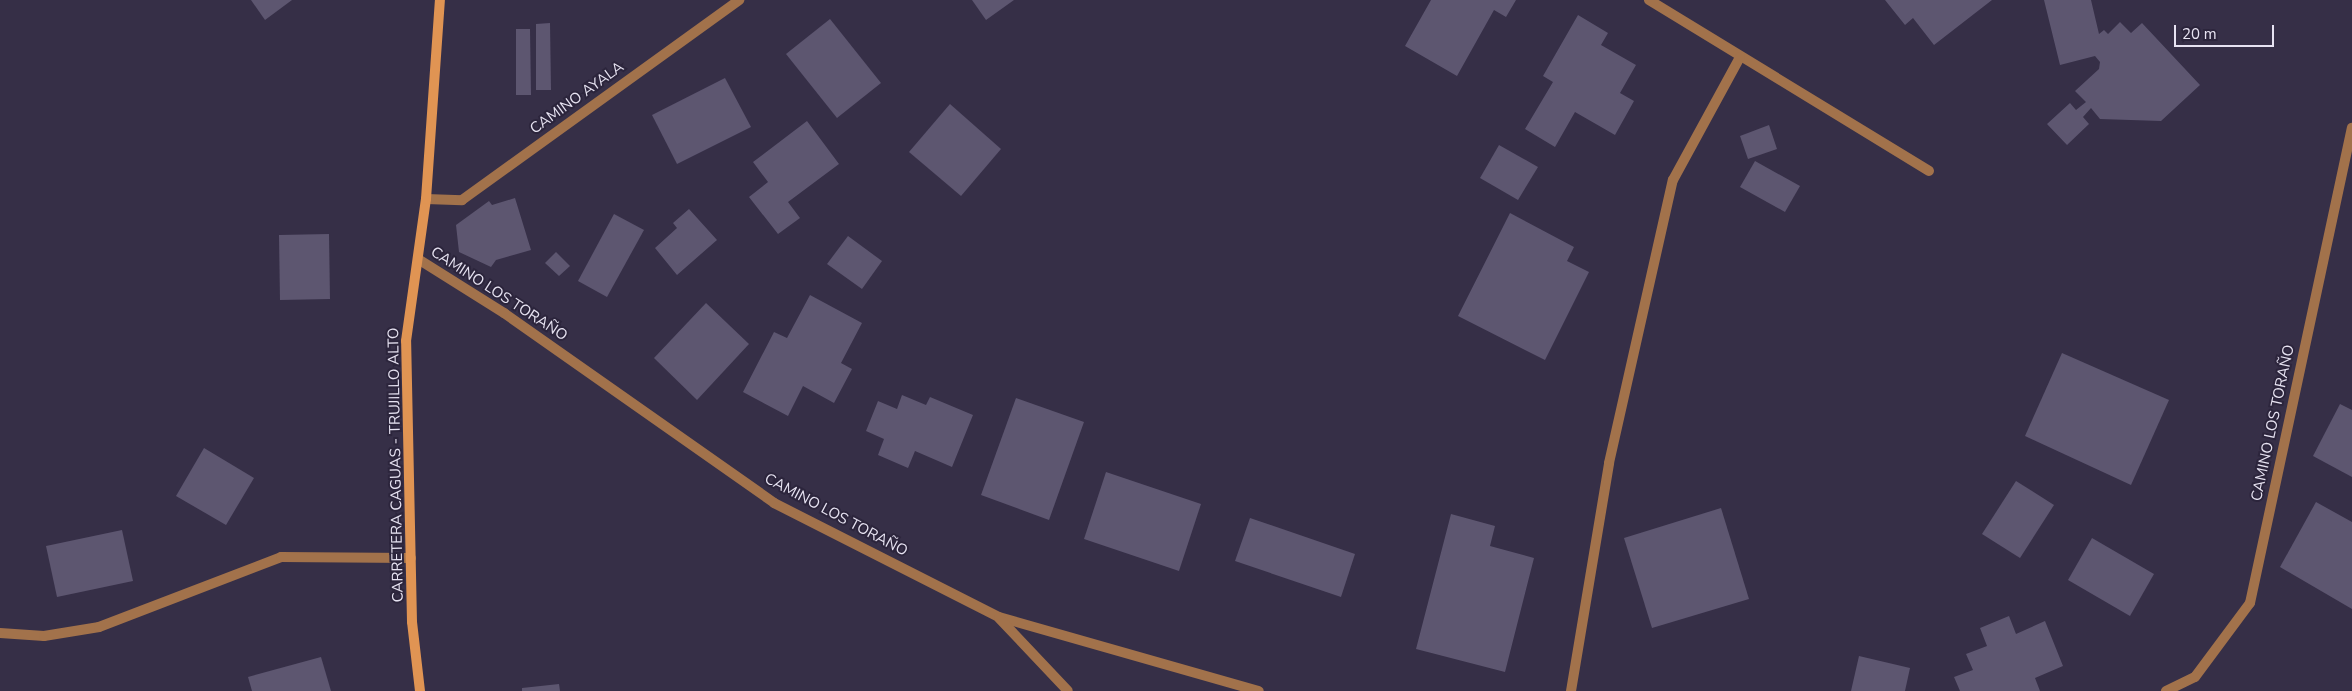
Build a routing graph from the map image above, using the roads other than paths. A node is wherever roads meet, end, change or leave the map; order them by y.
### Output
1 (440, 0) edge
2 (739, 0) edge
3 (1649, 0) edge
4 (1740, 56) junction
5 (2352, 128) edge
6 (1929, 171) dead end
7 (426, 200) junction
8 (418, 259) junction
9 (411, 558) junction
10 (999, 617) junction
11 (0, 633) edge
12 (420, 691) edge
13 (1068, 691) edge
14 (1260, 691) edge
15 (1571, 691) edge
16 (2166, 691) edge

1 - 7 street, CARRETERA CAGUAS - TRUJILLO ALTO
2 - 7 street, CAMINO AYALA
3 - 4 street
4 - 6 street
4 - 15 street
5 - 16 street, CAMINO LOS TORAÑO
7 - 8 street, CARRETERA CAGUAS - TRUJILLO ALTO
8 - 9 street, CARRETERA CAGUAS - TRUJILLO ALTO
8 - 10 street, CAMINO LOS TORAÑO
9 - 11 street
9 - 12 street, CARRETERA CAGUAS - TRUJILLO ALTO
10 - 13 street
10 - 14 street, CAMINO LOS TORAÑO

